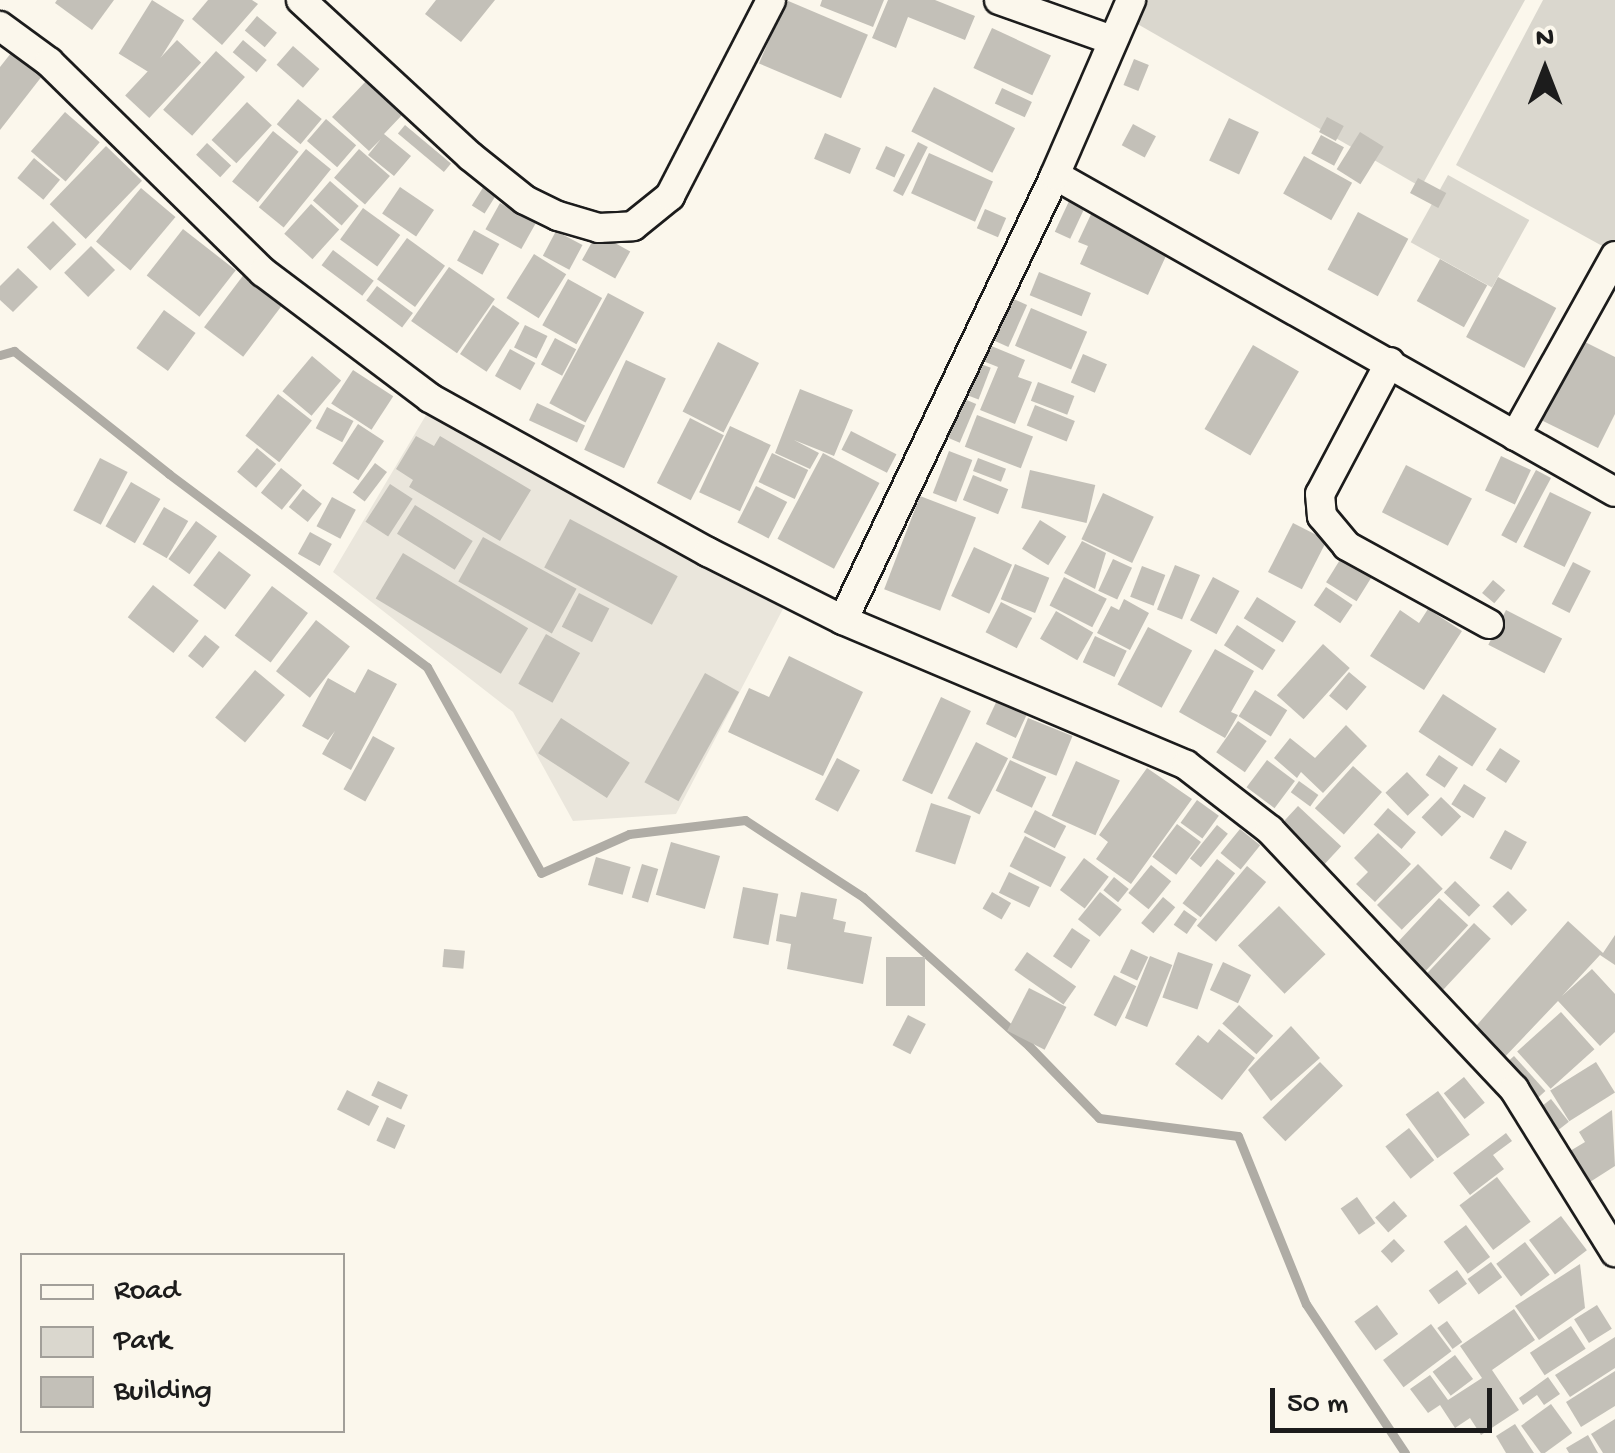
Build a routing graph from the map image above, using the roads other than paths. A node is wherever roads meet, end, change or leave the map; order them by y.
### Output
1 (301, 0) edge
2 (771, 0) edge
3 (999, 0) edge
4 (1132, 0) edge
5 (0, 26) edge
6 (1112, 40) junction
7 (1055, 175) junction
8 (1615, 256) edge
9 (1390, 362) junction
10 (1515, 436) junction
11 (1615, 492) edge
12 (843, 620) junction
13 (1490, 624) dead end
14 (1615, 1252) edge

1 - 2 street
3 - 6 street
4 - 6 street
5 - 12 street
6 - 7 street
7 - 9 street
7 - 12 street
8 - 10 street
9 - 10 street
9 - 13 street
10 - 11 street
12 - 14 street

